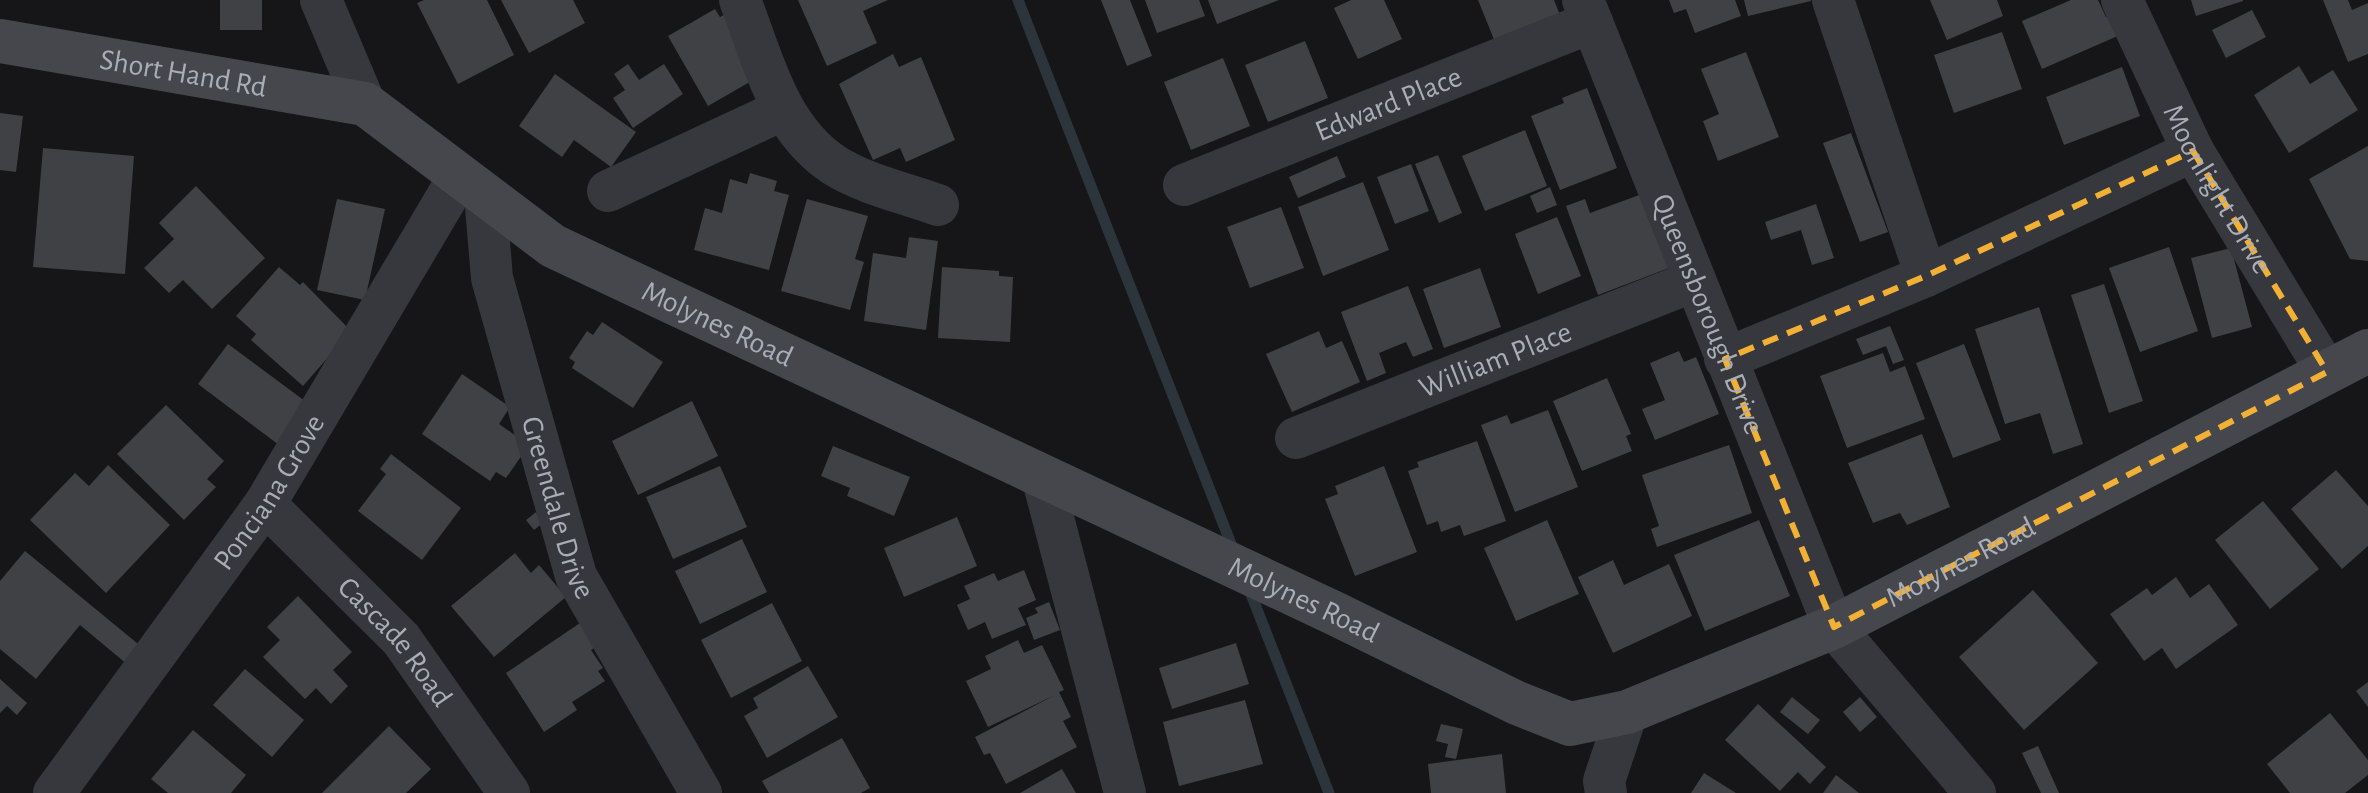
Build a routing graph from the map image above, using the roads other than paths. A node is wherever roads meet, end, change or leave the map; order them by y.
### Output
1 (321, 0) edge
2 (740, 0) edge
3 (1833, 0) edge
4 (2122, 0) edge
5 (1588, 11) edge
6 (0, 41) edge
7 (365, 104) junction
8 (782, 110) junction
9 (2193, 151) junction
10 (473, 185) junction
11 (1184, 185) dead end
12 (608, 191) dead end
13 (938, 205) dead end
14 (1926, 276) junction
15 (1694, 281) junction
16 (2368, 351) edge
17 (1725, 359) junction
18 (2327, 372) junction
19 (1296, 438) dead end
20 (1042, 476) junction
21 (265, 504) junction
22 (1834, 627) junction
23 (1627, 712) junction
24 (54, 793) edge
25 (509, 793) edge
26 (701, 793) edge
27 (1125, 793) edge
28 (1606, 793) edge
29 (1975, 793) edge

1 - 7 street
2 - 8 street
3 - 14 street
4 - 9 street, Moonlight Drive
5 - 11 street, Edward Place
5 - 15 street, Queensborough Drive
6 - 7 main road, Short Hand Rd
7 - 10 main road, Molynes Road
8 - 12 street
8 - 13 street
9 - 14 street
9 - 18 street, Moonlight Drive
10 - 20 main road, Molynes Road
10 - 21 street, Ponciana Grove
10 - 26 street, Greendale Drive
14 - 17 street
15 - 17 street, Queensborough Drive
15 - 19 street, William Place
16 - 18 main road, Molynes Road
17 - 22 street, Queensborough Drive
18 - 22 main road, Molynes Road
20 - 23 main road, Molynes Road
20 - 27 street
21 - 24 street, Ponciana Grove
21 - 25 street, Cascade Road
22 - 23 main road, Molynes Road
22 - 29 street, Queensborough Drive
23 - 28 street

